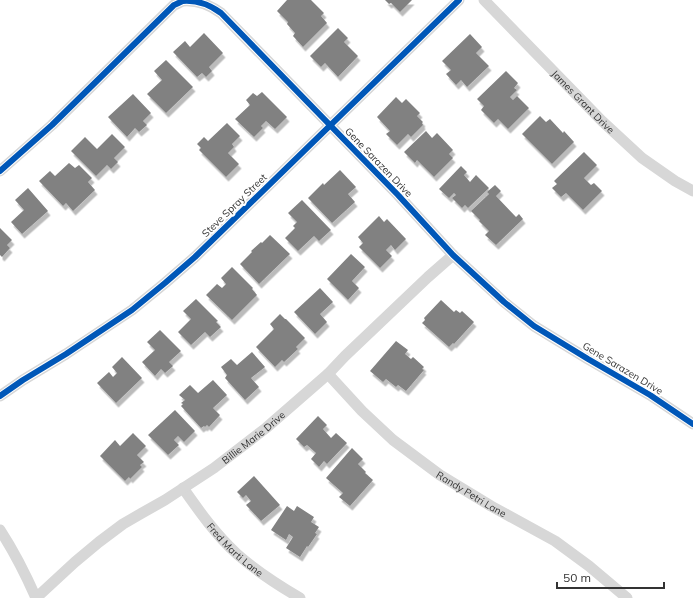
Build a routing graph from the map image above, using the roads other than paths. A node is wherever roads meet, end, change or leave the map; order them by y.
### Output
1 (459, 0) edge
2 (484, 0) edge
3 (330, 126) junction
4 (0, 171) edge
5 (693, 191) edge
6 (453, 255) junction
7 (328, 374) junction
8 (0, 396) edge
9 (693, 424) edge
10 (183, 488) junction
11 (0, 530) edge
12 (36, 598) edge
13 (300, 598) edge
14 (627, 598) edge

1 - 3 street, Steve Spray Street
2 - 5 street, James Grant Drive
3 - 4 street, Gene Sarazen Drive
3 - 6 street, Gene Sarazen Drive
3 - 8 street, Steve Spray Street
6 - 7 street, Billie Marie Drive
6 - 9 street, Gene Sarazen Drive
7 - 10 street, Billie Marie Drive
7 - 14 street, Randy Petri Lane
10 - 12 street, Billie Marie Drive
10 - 13 street, Fred Marti Lane
11 - 12 street

